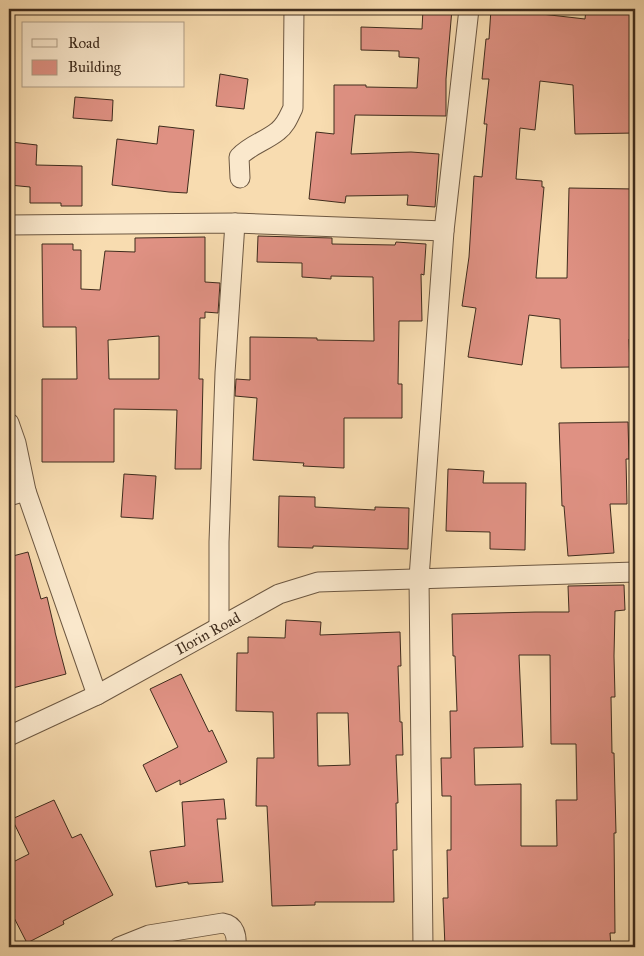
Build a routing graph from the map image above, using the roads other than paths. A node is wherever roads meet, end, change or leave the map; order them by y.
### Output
1 (294, 9) edge
2 (469, 9) edge
3 (240, 178) dead end
4 (235, 223) junction
5 (9, 225) edge
6 (444, 231) junction
7 (9, 423) edge
8 (18, 494) edge
9 (635, 572) edge
10 (419, 578) junction
11 (219, 626) junction
12 (97, 695) junction
13 (9, 736) edge
14 (119, 947) edge
15 (236, 947) edge
16 (423, 947) edge

1 - 3 street
2 - 6 street
4 - 5 street
4 - 6 street
4 - 11 street
6 - 10 street
7 - 8 street
8 - 12 street
9 - 10 street, Ilorin Road
10 - 11 street, Ilorin Road
10 - 16 street
11 - 12 street, Ilorin Road
12 - 13 street, Ilorin Road
14 - 15 street

